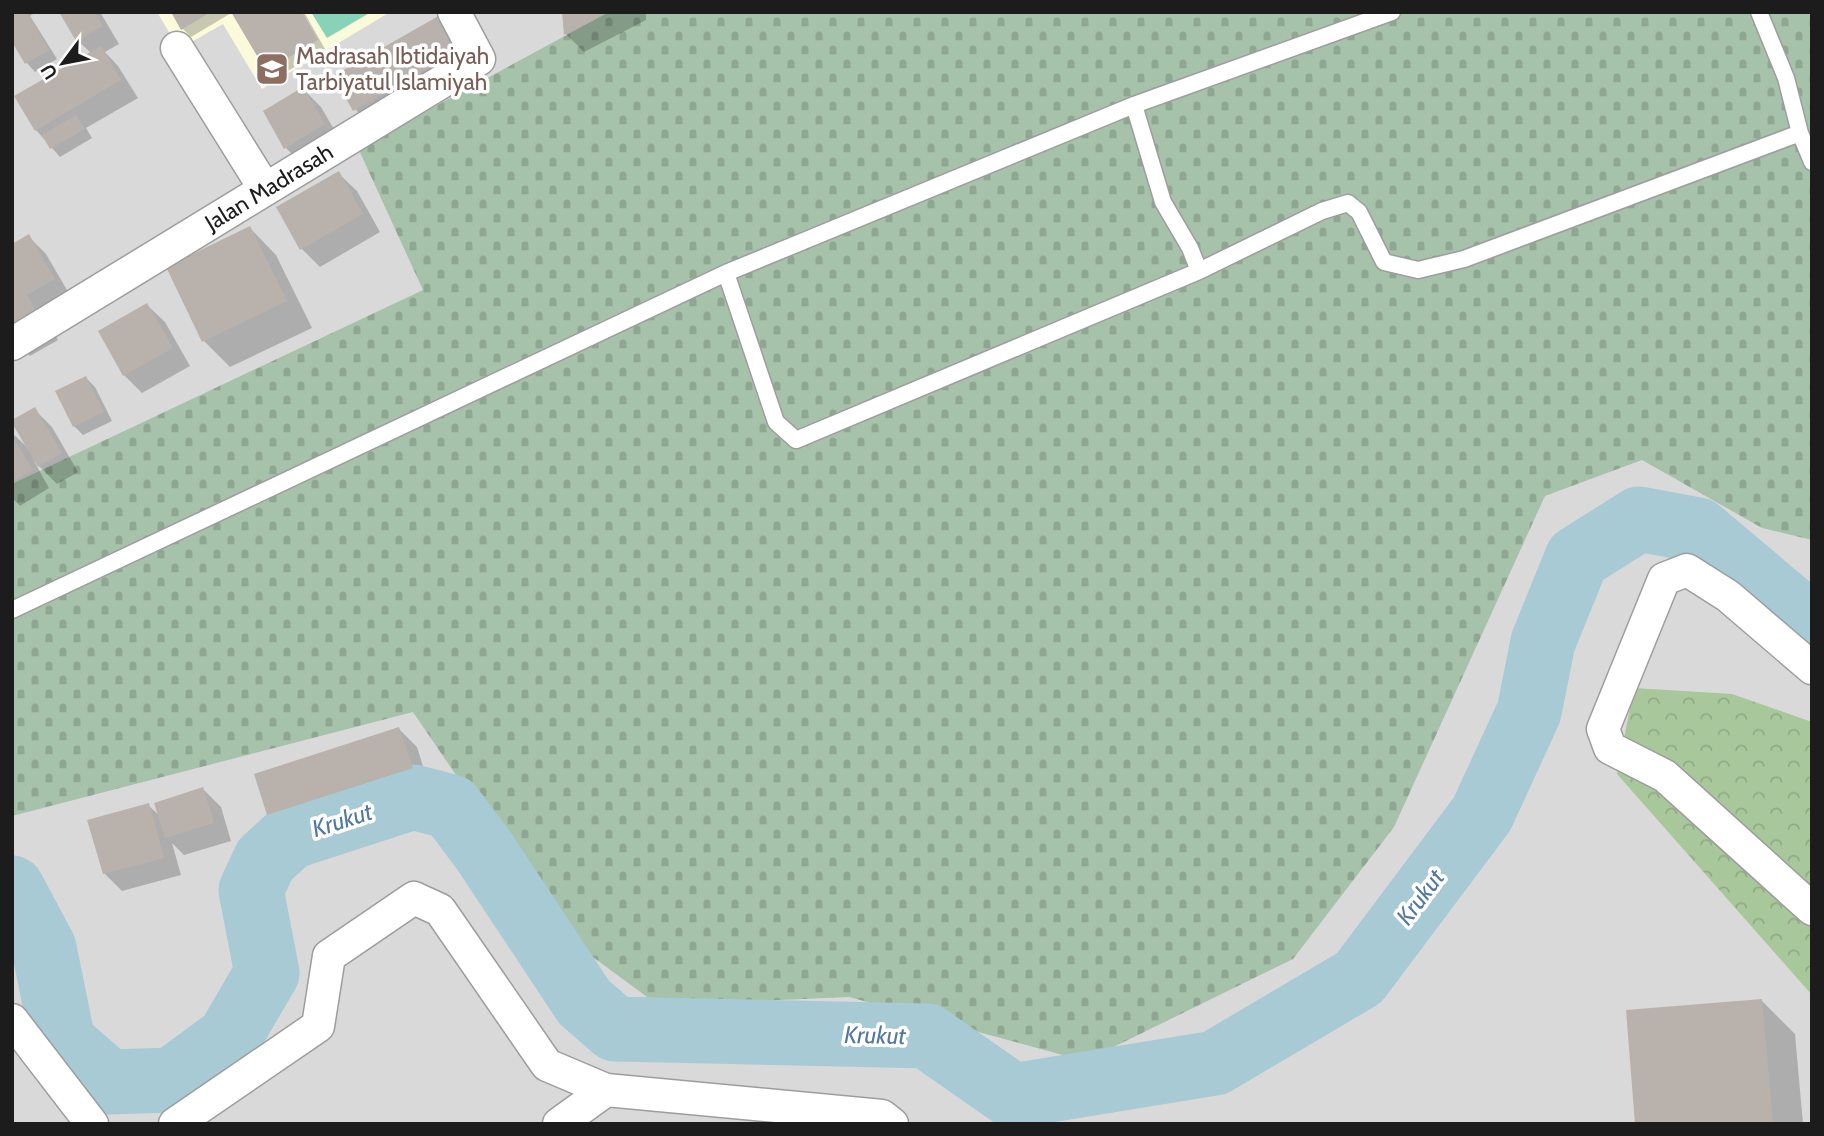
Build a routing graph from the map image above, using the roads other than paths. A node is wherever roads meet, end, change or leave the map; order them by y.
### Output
1 (454, 12) edge
2 (1392, 12) edge
3 (1759, 12) edge
4 (177, 48) dead end
5 (1134, 105) junction
6 (1800, 133) junction
7 (1812, 162) edge
8 (265, 189) junction
9 (1199, 271) junction
10 (726, 273) junction
11 (12, 344) edge
12 (12, 610) edge
13 (1812, 668) edge
14 (1812, 909) edge
15 (12, 1020) edge
16 (606, 1090) junction
17 (92, 1124) edge
18 (175, 1124) edge
19 (559, 1124) edge
20 (892, 1124) edge

1 - 8 street, Jalan Madrasah
2 - 5 lane
3 - 6 lane
4 - 8 street
5 - 9 lane
5 - 10 lane
6 - 7 lane
6 - 9 lane
8 - 11 street, Jalan Madrasah
9 - 10 lane
10 - 12 lane
13 - 14 street
15 - 17 street
16 - 18 street
16 - 19 street
16 - 20 street

